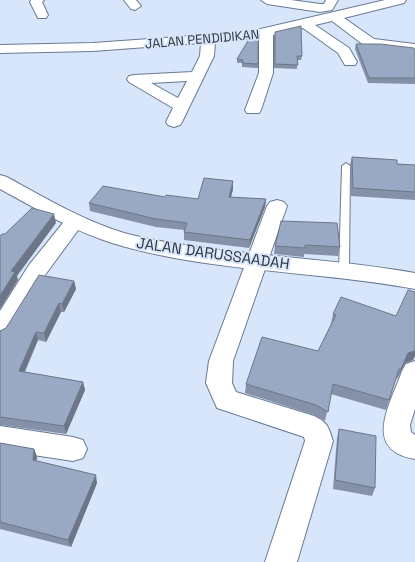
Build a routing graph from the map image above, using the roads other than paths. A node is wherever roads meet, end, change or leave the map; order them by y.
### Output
1 (38, 0) edge
2 (267, 0) edge
3 (332, 0) edge
4 (400, 0) edge
5 (42, 15) dead end
6 (333, 16) junction
7 (305, 24) junction
8 (266, 34) junction
9 (208, 43) junction
10 (415, 48) edge
11 (0, 49) edge
12 (107, 51) dead end
13 (350, 62) dead end
14 (196, 76) junction
15 (182, 106) junction
16 (253, 110) dead end
17 (174, 122) dead end
18 (346, 166) dead end
19 (0, 181) edge
20 (277, 206) dead end
21 (74, 222) junction
22 (256, 262) junction
23 (344, 271) junction
24 (415, 281) edge
25 (0, 330) edge
26 (415, 371) edge
27 (0, 438) edge
28 (415, 447) edge
29 (73, 449) dead end
30 (282, 562) edge

1 - 5 street
2 - 3 street
4 - 6 street, JALAN PENDIDIKAN
6 - 7 street, JALAN PENDIDIKAN
6 - 10 street
7 - 8 street, JALAN PENDIDIKAN
7 - 13 street
8 - 9 street, JALAN PENDIDIKAN
8 - 16 street
9 - 11 street, JALAN PENDIDIKAN
9 - 12 street
9 - 14 street
14 - 15 street
14 - 15 street
15 - 17 street
18 - 23 lane
19 - 21 street, JALAN DARUSSAADAH
20 - 22 street
21 - 22 street, JALAN DARUSSAADAH
21 - 25 street
22 - 23 street, JALAN DARUSSAADAH
22 - 30 street
23 - 24 street, JALAN DARUSSAADAH
26 - 28 street
27 - 29 street

